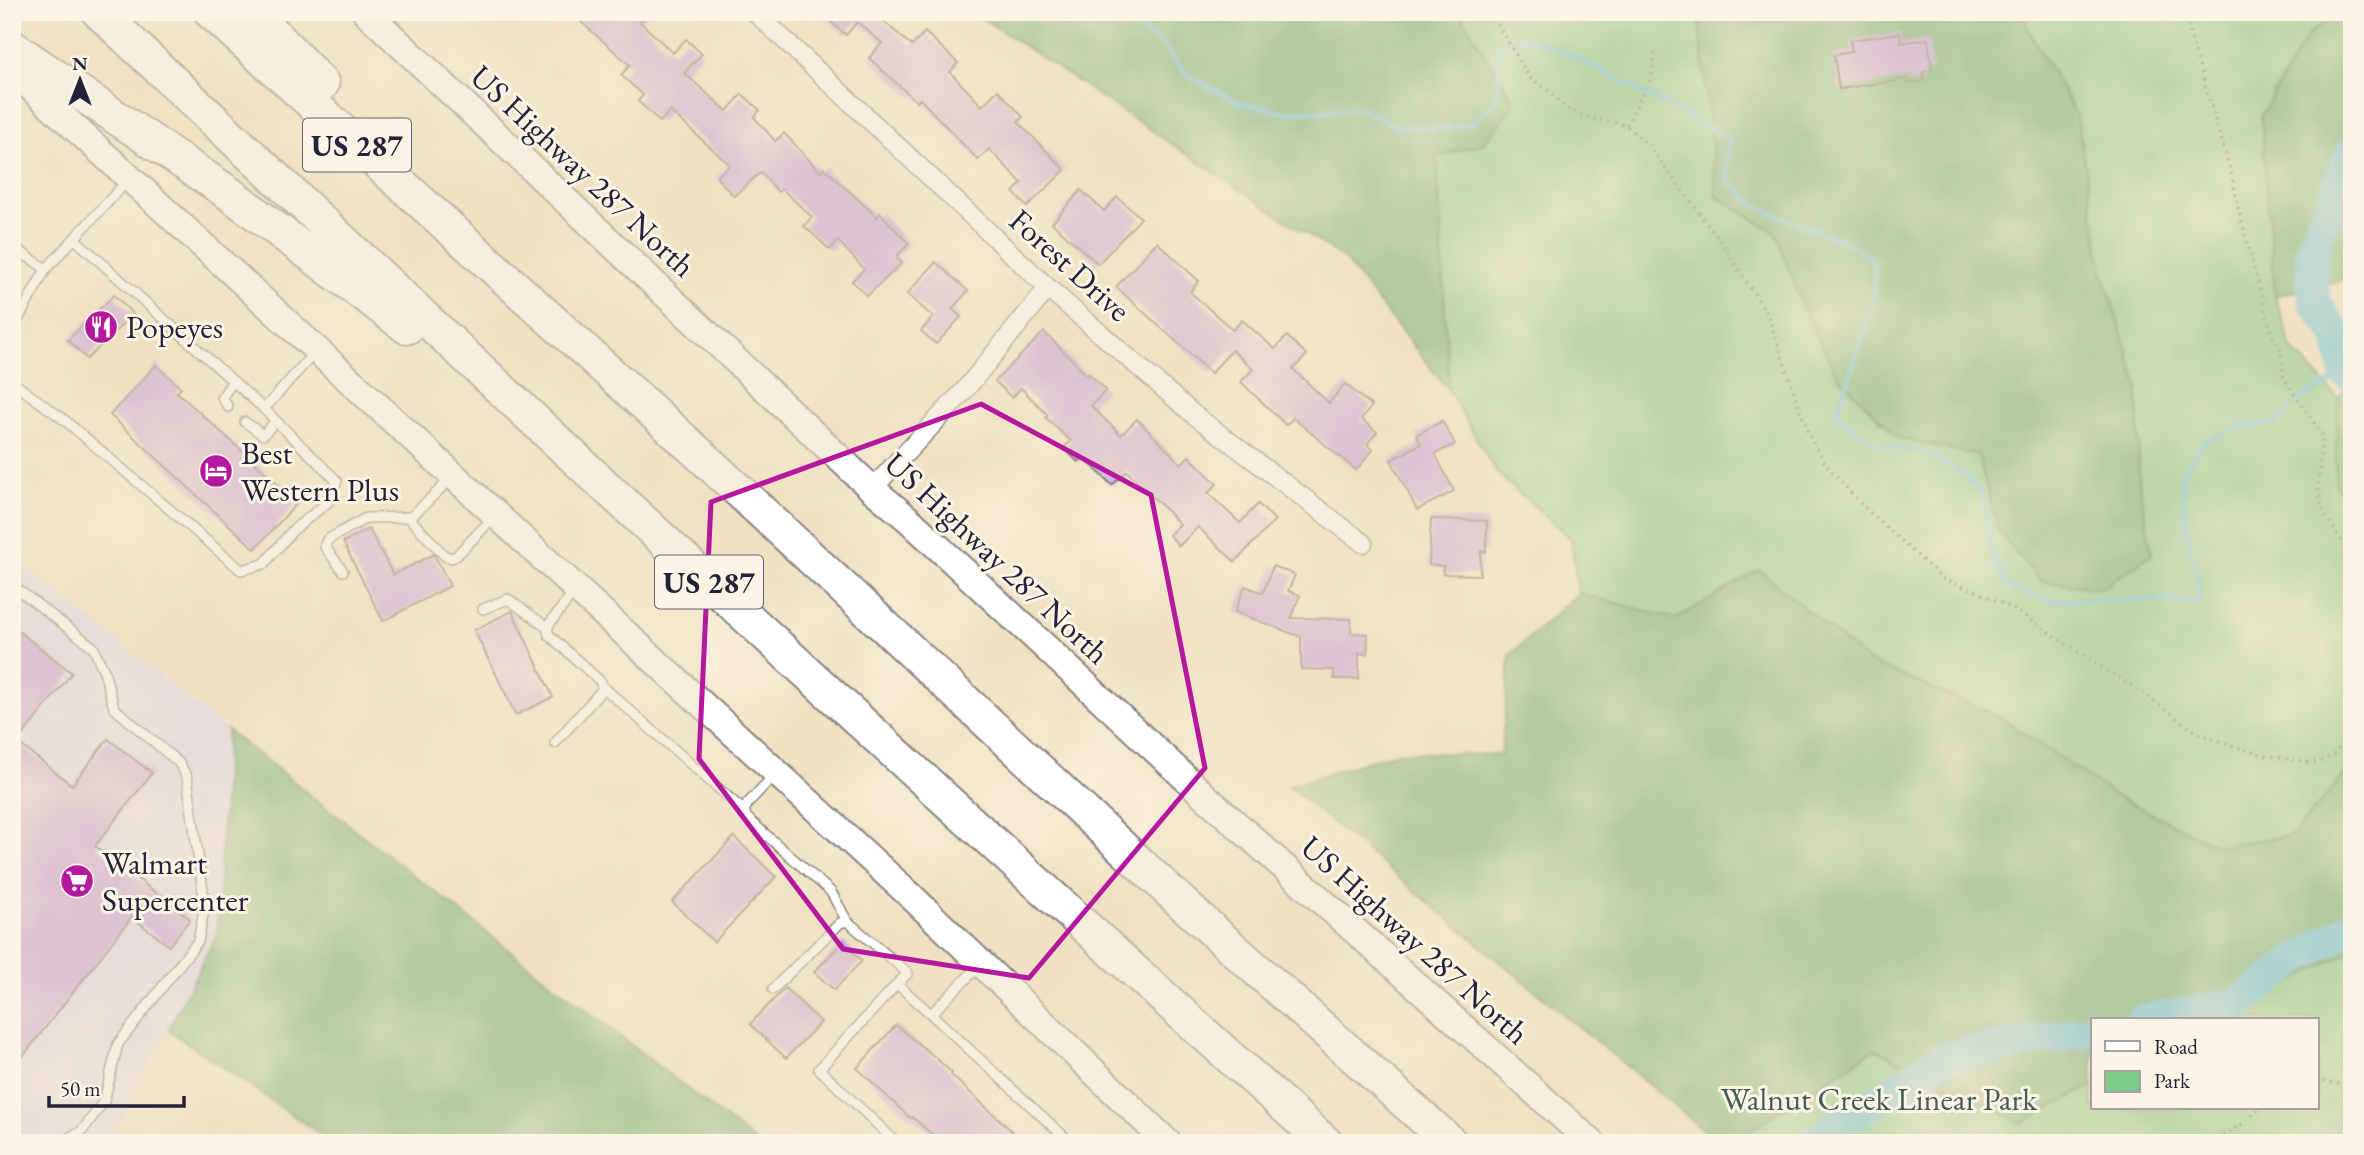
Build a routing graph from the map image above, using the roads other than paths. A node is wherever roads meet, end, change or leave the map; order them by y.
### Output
1 (99, 12) edge
2 (211, 12) edge
3 (253, 12) edge
4 (366, 12) edge
5 (755, 12) edge
6 (12, 47) edge
7 (12, 70) edge
8 (130, 178) junction
9 (76, 240) junction
10 (12, 246) edge
11 (46, 269) junction
12 (503, 278) junction
13 (1048, 288) junction
14 (12, 330) edge
15 (317, 349) junction
16 (462, 354) junction
17 (233, 381) junction
18 (12, 382) edge
19 (228, 407) dead end
20 (264, 409) junction
21 (276, 421) junction
22 (246, 422) dead end
23 (454, 475) junction
24 (872, 489) junction
25 (497, 514) junction
26 (411, 517) junction
27 (1363, 543) dead end
28 (343, 570) dead end
29 (12, 584) edge
30 (577, 588) junction
31 (483, 609) dead end
32 (547, 627) junction
33 (603, 685) junction
34 (555, 743) dead end
35 (776, 772) junction
36 (744, 811) junction
37 (847, 921) junction
38 (982, 964) junction
39 (897, 984) junction
40 (773, 989) dead end
41 (931, 1014) junction
42 (58, 1143) edge
43 (897, 1143) edge
44 (1071, 1143) edge
45 (1168, 1143) edge
46 (1326, 1143) edge
47 (1451, 1143) edge
48 (1592, 1143) edge

1 - 16 highway, US 287
2 - 12 highway, US 287
3 - 12 highway
4 - 24 main road, US Highway 287 North
5 - 13 street, Forest Drive
6 - 16 highway
7 - 8 main road
8 - 9 lane
8 - 15 main road
9 - 11 lane
9 - 17 lane
10 - 11 lane
11 - 14 lane
12 - 47 highway, US 287
13 - 24 street
13 - 27 street, Forest Drive
15 - 20 lane
15 - 23 main road
16 - 46 highway, US 287
17 - 19 lane
17 - 20 lane
18 - 21 lane
20 - 21 lane
21 - 22 lane
23 - 25 main road
23 - 26 lane
24 - 48 main road, US Highway 287 North
25 - 26 lane
25 - 30 main road
26 - 28 lane
29 - 42 lane
30 - 32 lane
30 - 35 main road
31 - 32 lane
32 - 33 lane
33 - 34 lane
33 - 36 lane
35 - 36 lane
35 - 38 main road
36 - 37 lane
37 - 39 lane
37 - 40 lane
38 - 41 lane
38 - 45 main road
39 - 41 lane
39 - 43 lane
41 - 44 lane

